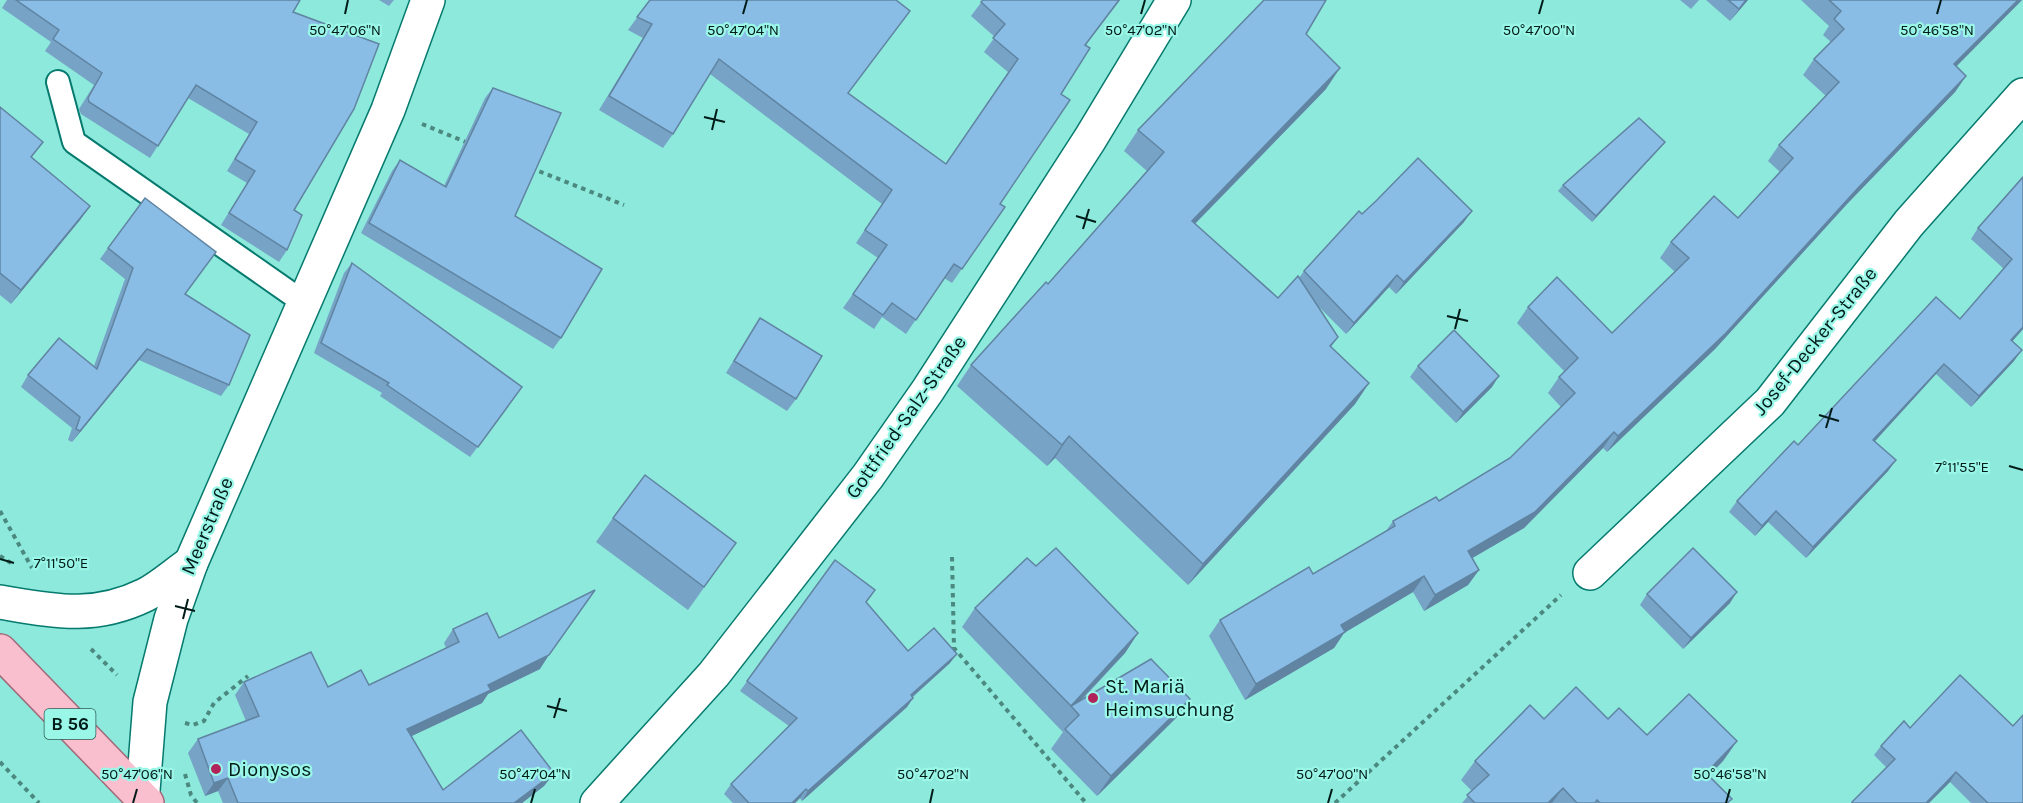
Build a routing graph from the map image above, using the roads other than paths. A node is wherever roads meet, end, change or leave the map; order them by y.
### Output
1 (428, 0) edge
2 (1174, 0) edge
3 (58, 82) dead end
4 (2023, 95) edge
5 (303, 302) junction
6 (190, 562) junction
7 (1590, 573) road end
8 (0, 603) edge
9 (0, 651) edge
10 (143, 801) edge
11 (597, 803) edge

1 - 5 street, Meerstraße
2 - 11 street, Gottfried-Salz-Straße
3 - 5 lane
4 - 7 street, Josef-Decker-Straße
5 - 6 street, Meerstraße
6 - 8 street
6 - 10 street, Meerstraße
9 - 10 main road, B 56

